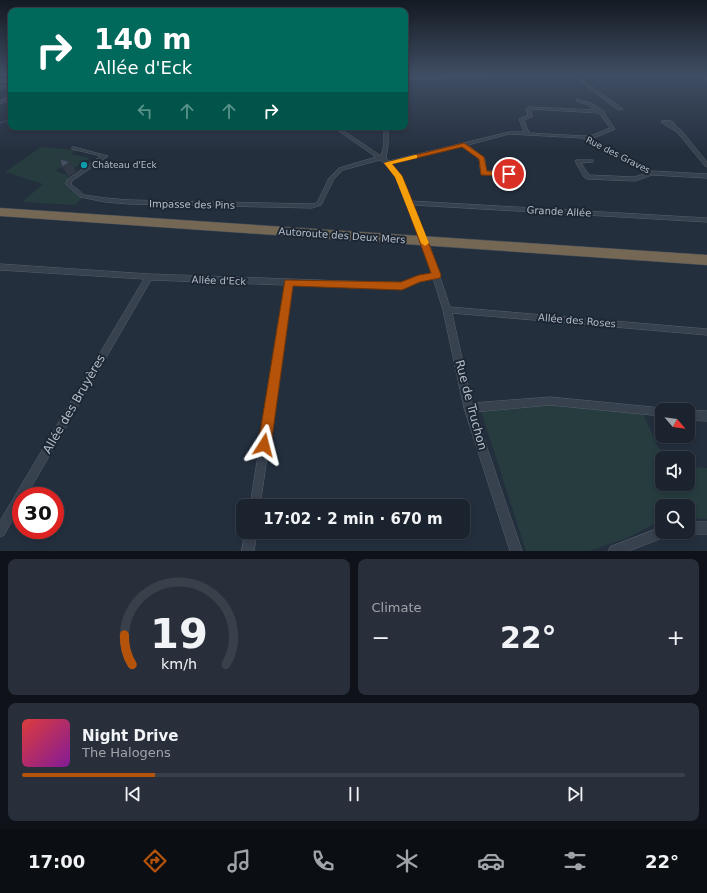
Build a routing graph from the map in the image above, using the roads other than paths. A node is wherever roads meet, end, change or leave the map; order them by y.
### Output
1 (582, 101) edge
2 (610, 101) edge
3 (621, 109) dead end
4 (602, 112) junction
5 (672, 126) dead end
6 (339, 130) edge
7 (386, 130) edge
8 (527, 134) junction
9 (583, 137) junction
10 (464, 144) junction
11 (74, 148) dead end
12 (383, 160) junction
13 (591, 161) dead end
14 (707, 165) edge
15 (651, 173) junction
16 (509, 174) dead end
17 (707, 176) edge
18 (410, 203) junction
19 (0, 204) edge
20 (0, 212) edge
21 (707, 220) edge
22 (707, 251) edge
23 (707, 260) edge
24 (0, 267) edge
25 (437, 275) junction
26 (149, 277) junction
27 (289, 282) junction
28 (447, 310) junction
29 (707, 332) edge
30 (469, 408) junction
31 (655, 411) edge
32 (695, 415) edge
33 (707, 416) edge
34 (256, 499) edge
35 (695, 528) edge
36 (707, 528) edge
37 (0, 531) edge
38 (655, 535) edge
39 (250, 539) edge
40 (248, 551) edge
41 (516, 551) edge
42 (614, 551) edge

1 - 4 street
2 - 3 street
4 - 8 street
4 - 9 street
5 - 14 street
6 - 12 street
7 - 12 street
8 - 9 street, Rue des Graves
8 - 10 street, Rue des Graves
9 - 15 street, Rue des Graves
10 - 12 street, Rue des Graves
10 - 16 street
11 - 12 street, Impasse des Pins
12 - 18 street
13 - 15 street
15 - 17 street, Rue des Graves
18 - 21 street, Grande Allée
18 - 25 street, Rue de Truchon, bridge
19 - 22 highway, Autoroute des Deux Mers
20 - 23 highway, Autoroute des Deux Mers
24 - 26 street, Allée d'Eck
25 - 27 street, Allée d'Eck
25 - 28 street, Rue de Truchon
26 - 27 street, Allée d'Eck
26 - 37 street, Allée des Bruyères
27 - 34 street
28 - 29 street, Allée des Roses
28 - 30 street, Rue de Truchon
30 - 31 street
30 - 41 street, Rue de Truchon
32 - 33 street
35 - 36 street
38 - 42 street
39 - 40 street

